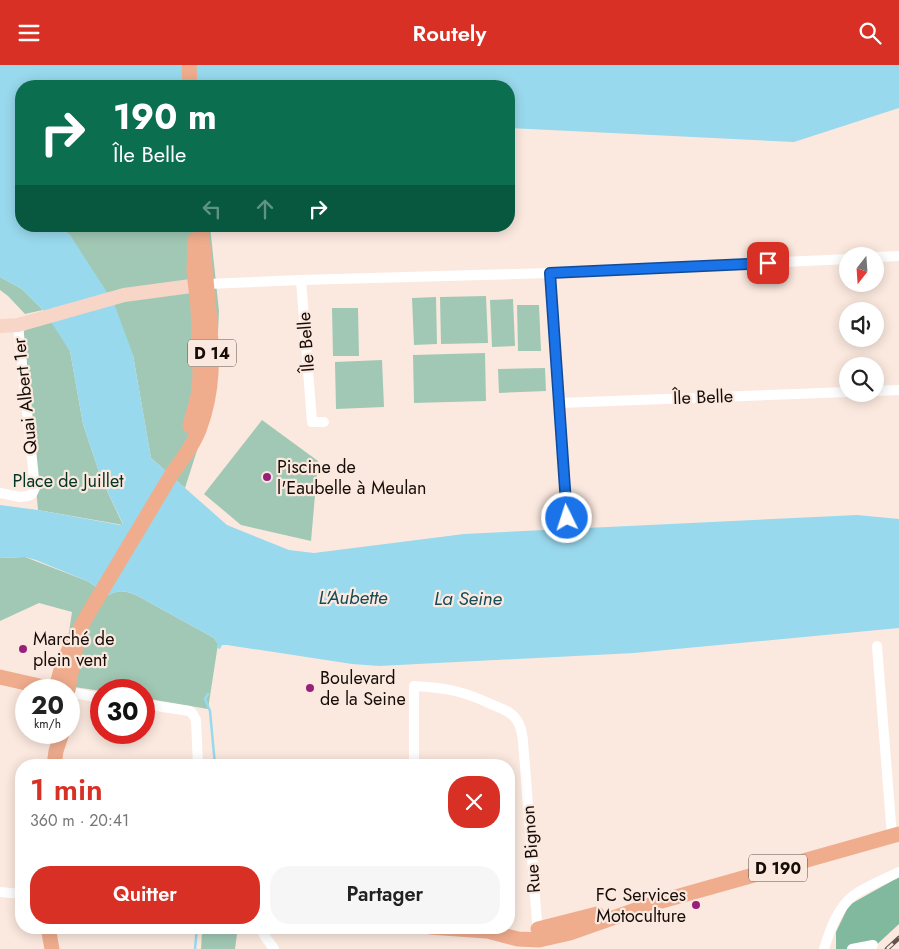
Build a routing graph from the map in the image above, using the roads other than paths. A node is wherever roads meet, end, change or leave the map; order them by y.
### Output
1 (189, 65) edge
2 (190, 80) edge
3 (195, 232) edge
4 (201, 232) edge
5 (899, 256) edge
6 (884, 257) edge
7 (839, 259) edge
8 (550, 273) junction
9 (301, 279) junction
10 (201, 284) junction
11 (18, 325) junction
12 (0, 326) edge
13 (899, 390) edge
14 (884, 391) edge
15 (839, 392) edge
16 (559, 403) junction
17 (324, 421) dead end
18 (0, 493) edge
19 (567, 518) dead end
20 (76, 637) junction
21 (877, 646) dead end
22 (0, 677) edge
23 (59, 679) edge
24 (70, 679) edge
25 (15, 680) edge
26 (155, 706) edge
27 (53, 744) edge
28 (59, 744) edge
29 (55, 758) edge
30 (198, 759) edge
31 (414, 759) edge
32 (895, 835) edge
33 (899, 872) edge
34 (0, 892) edge
35 (15, 893) edge
36 (49, 934) edge
37 (264, 934) edge
38 (499, 934) edge
39 (554, 937) edge
40 (873, 945) dead end
41 (52, 949) edge
42 (274, 949) edge
43 (824, 949) edge
44 (852, 949) edge

1 - 2 main road
3 - 10 main road, D 14
4 - 10 main road, D 14
5 - 6 street
7 - 8 street
8 - 9 street
8 - 16 street
9 - 10 street
9 - 17 street, Île Belle
10 - 11 street
10 - 20 main road, D 14
11 - 12 street
11 - 18 street, Quai Albert 1er
13 - 14 street
15 - 16 street, Île Belle
16 - 19 street
20 - 23 main road, D 14
20 - 24 main road, D 14
21 - 32 street
22 - 25 main road
26 - 30 street
27 - 29 main road
28 - 29 main road
31 - 39 street, Rue Bignon
32 - 39 main road, D 190
33 - 43 street
34 - 35 street
36 - 41 main road
37 - 42 street
38 - 39 main road, D 190
40 - 44 street

